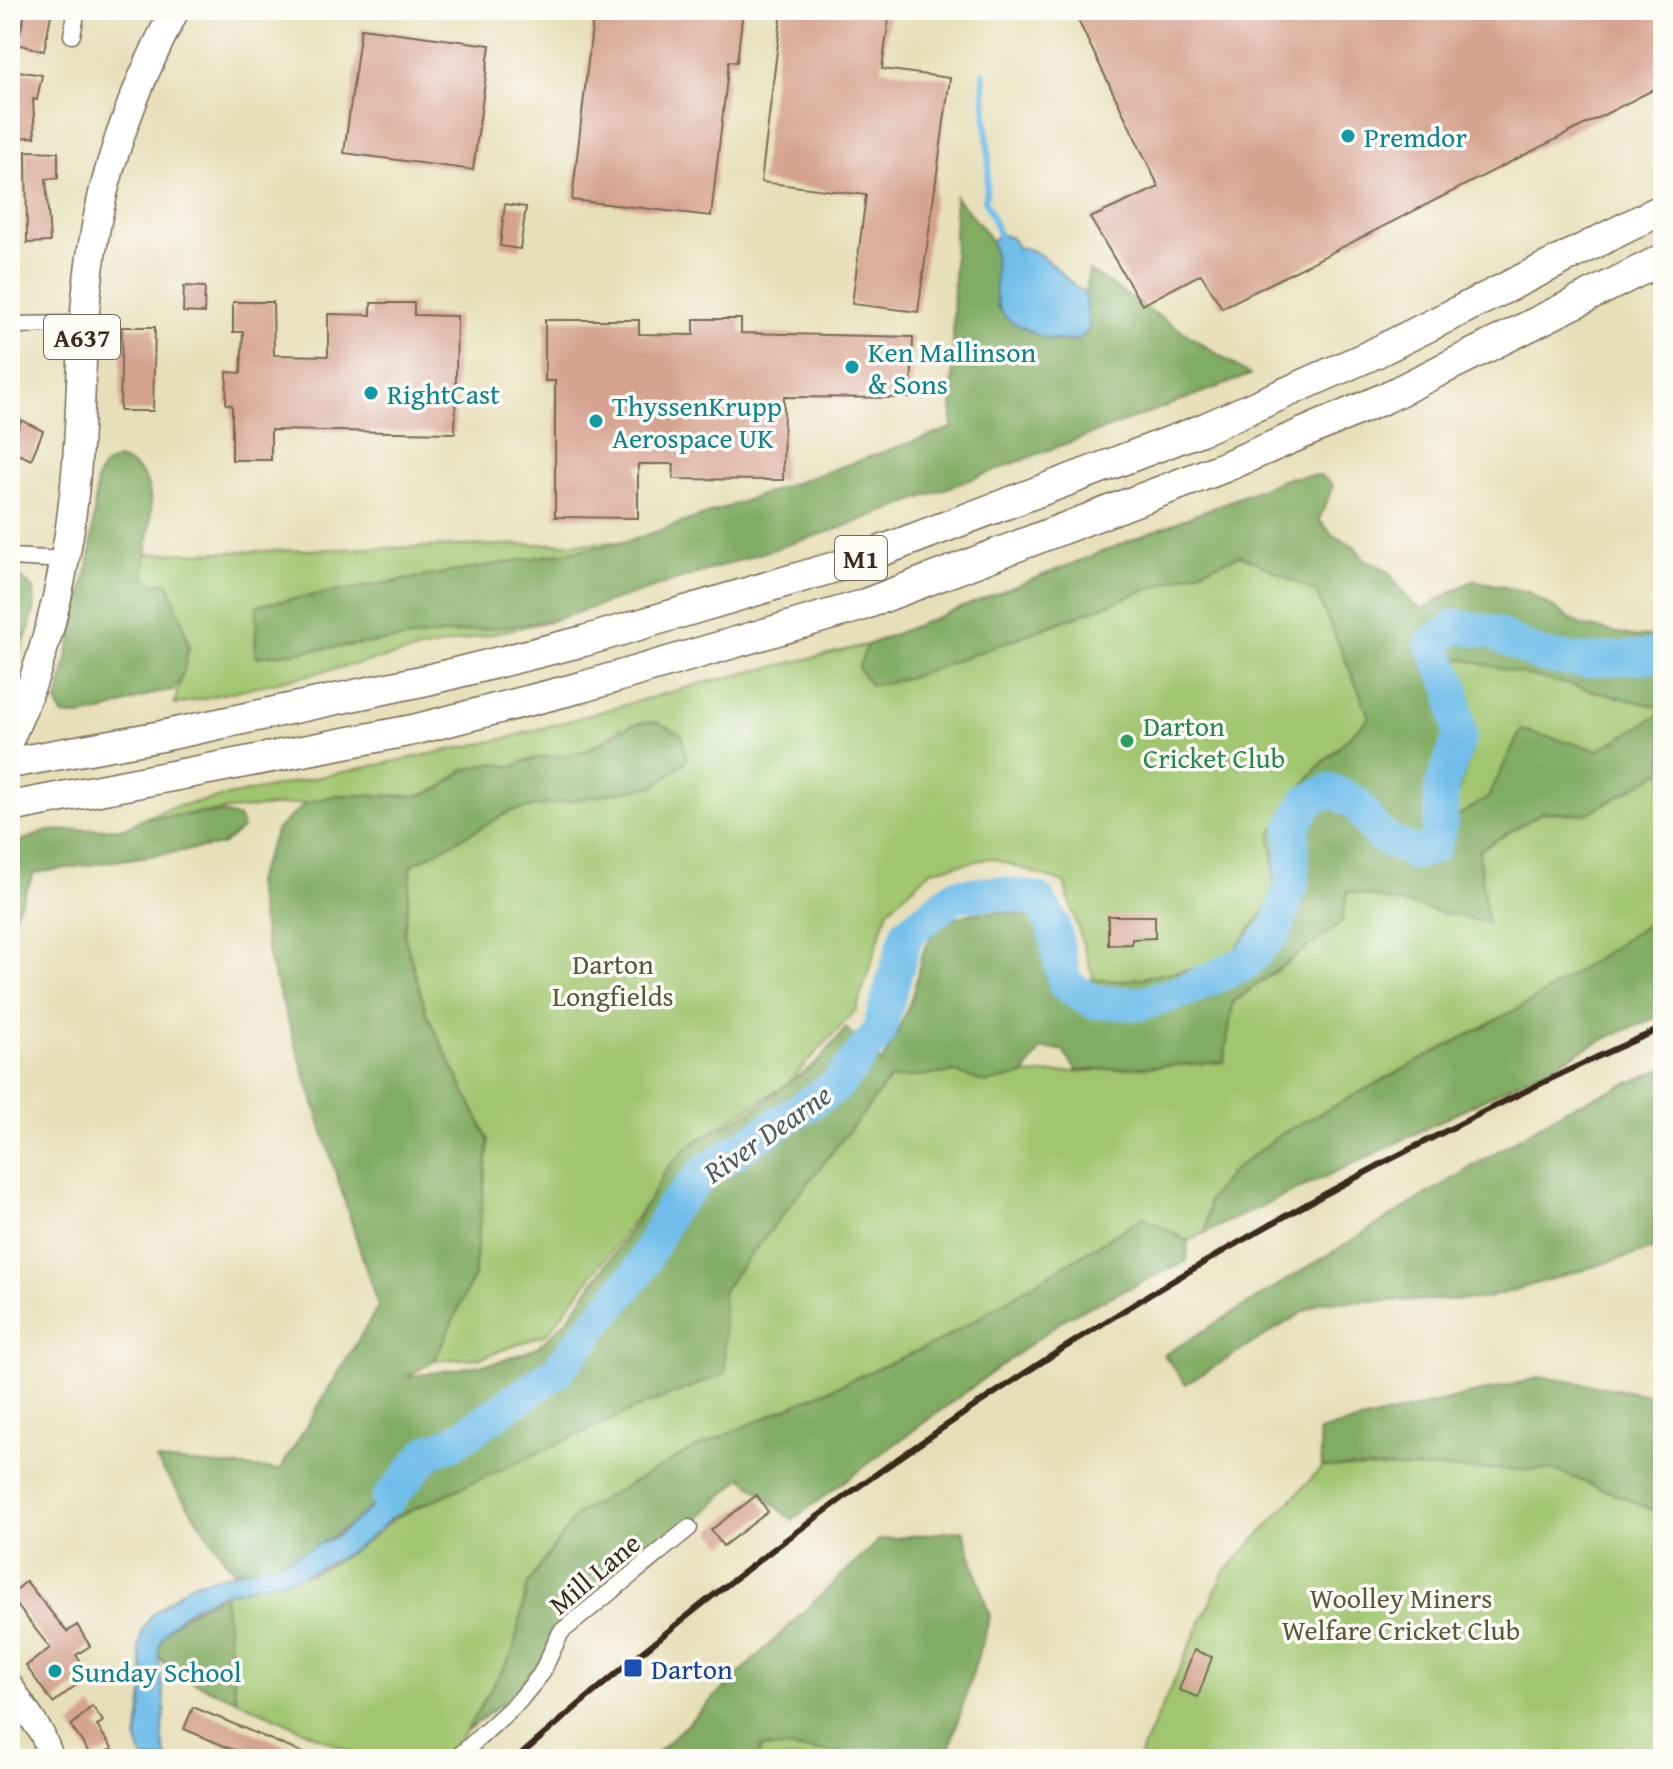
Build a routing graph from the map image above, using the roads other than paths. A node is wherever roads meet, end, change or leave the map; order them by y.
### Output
1 (77, 10) edge
2 (175, 10) edge
3 (72, 35) dead end
4 (1663, 209) edge
5 (1663, 259) edge
6 (83, 324) junction
7 (10, 325) edge
8 (10, 557) edge
9 (66, 560) junction
10 (10, 738) edge
11 (10, 763) edge
12 (10, 807) edge
13 (684, 1537) dead end
14 (10, 1685) edge
15 (52, 1759) edge
16 (456, 1759) edge

1 - 3 street
2 - 6 highway, A637
4 - 11 highway, M1
5 - 12 highway, M1
6 - 7 street
6 - 9 highway, A637
8 - 9 street
9 - 10 highway, A637
13 - 16 street, Mill Lane
14 - 15 main road

